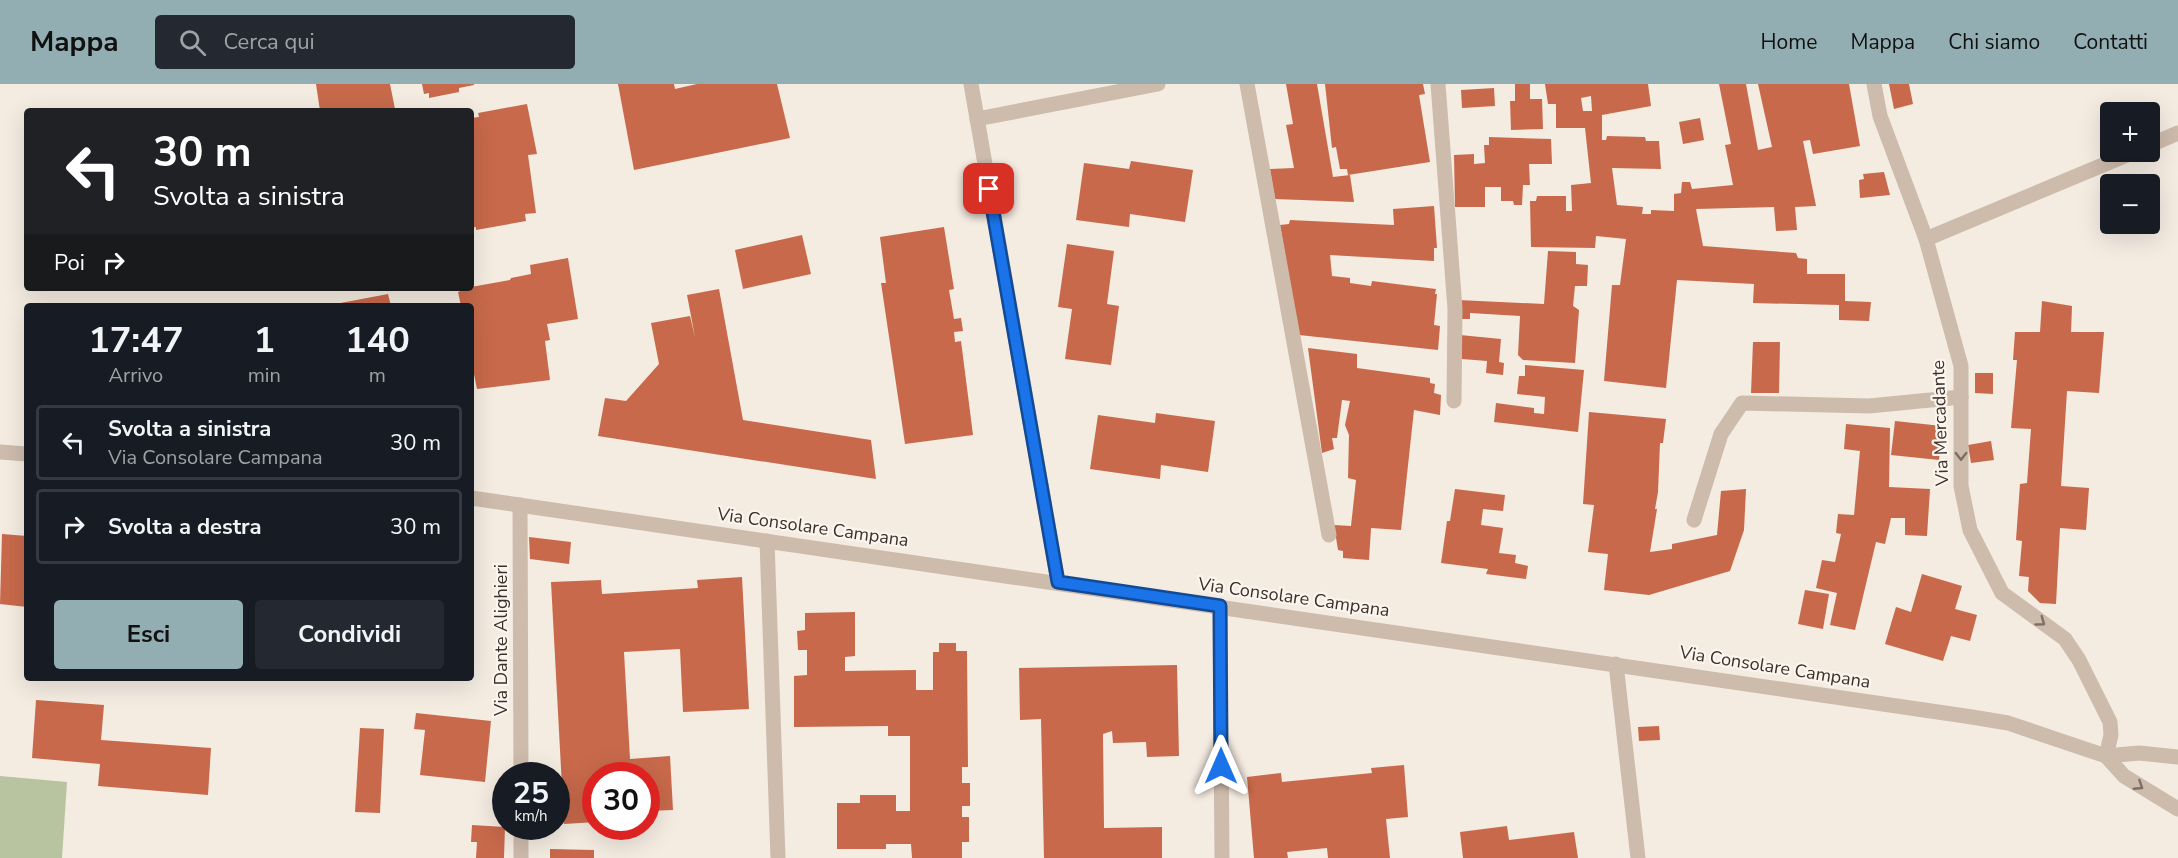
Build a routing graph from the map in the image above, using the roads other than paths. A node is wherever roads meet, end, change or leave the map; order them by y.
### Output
1 (971, 84) edge
2 (1158, 84) edge
3 (1247, 84) edge
4 (1437, 84) edge
5 (1874, 84) edge
6 (977, 119) junction
7 (2178, 133) edge
8 (2160, 141) edge
9 (2110, 162) edge
10 (1926, 239) junction
11 (1961, 397) junction
12 (1454, 401) dead end
13 (0, 452) edge
14 (24, 454) edge
15 (474, 498) edge
16 (520, 505) junction
17 (1694, 520) dead end
18 (1329, 535) dead end
19 (767, 541) junction
20 (1058, 582) junction
21 (1220, 606) junction
22 (1616, 664) junction
23 (2106, 756) junction
24 (2178, 757) edge
25 (521, 762) edge
26 (2178, 809) edge
27 (521, 840) edge
28 (521, 858) edge
29 (778, 858) edge
30 (1222, 858) edge
31 (1638, 858) edge

1 - 6 street
2 - 6 street
3 - 18 street
4 - 12 street
5 - 10 street, Via Mercadante
6 - 20 street
7 - 8 street
9 - 10 street
10 - 11 street, Via Mercadante
11 - 17 street
11 -> 23 street, Via Mercadante
13 - 14 street
15 - 16 street, Via Consolare Campana
16 - 19 street, Via Consolare Campana
16 - 25 street, Via Dante Alighieri
19 - 20 street, Via Consolare Campana
19 - 29 street
20 - 21 street, Via Consolare Campana
21 - 22 street, Via Consolare Campana
21 - 30 street
22 - 23 street, Via Consolare Campana
22 - 31 street
23 - 24 street, Via Consolare Campana
23 -> 26 street, Via Consolare Campana
27 - 28 street

